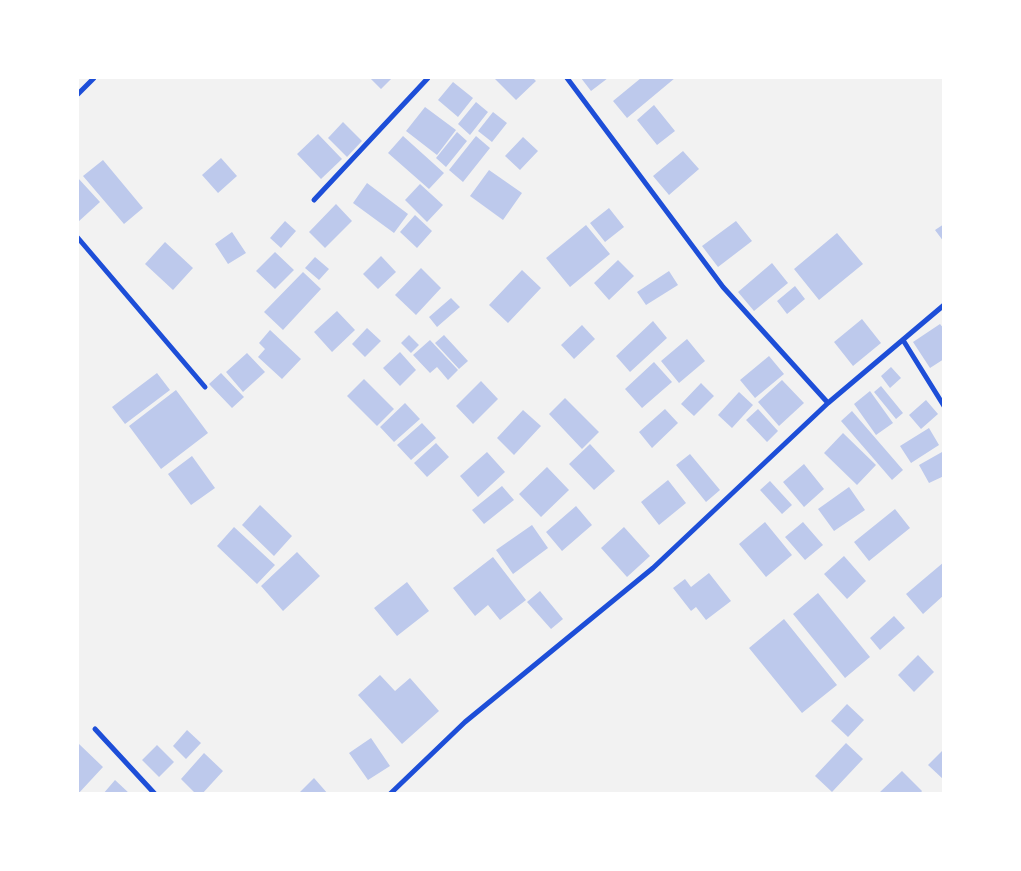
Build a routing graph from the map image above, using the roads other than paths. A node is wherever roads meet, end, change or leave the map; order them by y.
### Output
1 (94, 78) edge
2 (428, 78) edge
3 (567, 78) edge
4 (78, 94) edge
5 (314, 200) dead end
6 (78, 238) edge
7 (944, 305) edge
8 (903, 340) junction
9 (206, 387) dead end
10 (828, 403) junction
11 (944, 406) edge
12 (95, 729) dead end
13 (155, 794) edge
14 (390, 794) edge

1 - 4 street
2 - 5 street
3 - 10 street
6 - 9 street
7 - 8 street
8 - 10 street
8 - 11 street
10 - 14 street
12 - 13 street

